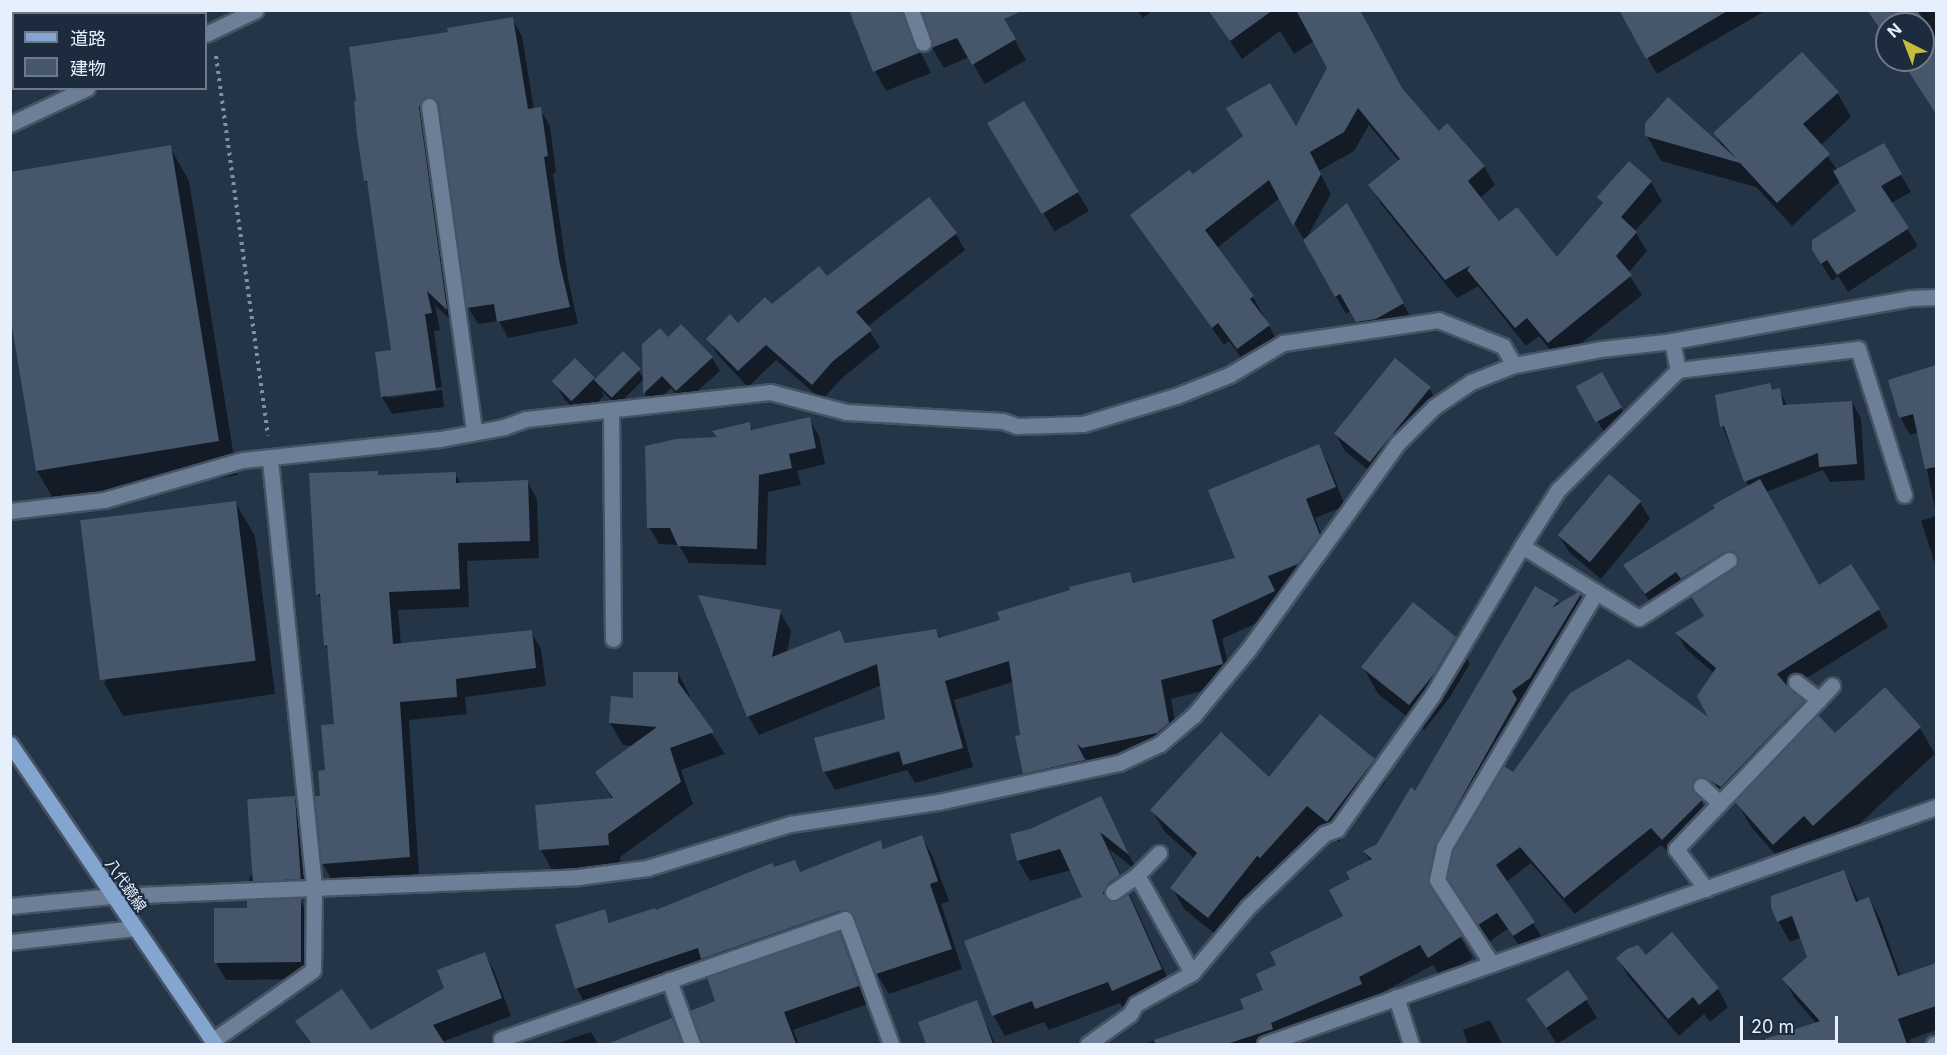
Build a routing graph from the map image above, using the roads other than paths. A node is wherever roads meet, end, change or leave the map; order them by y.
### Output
1 (256, 10) edge
2 (911, 10) edge
3 (207, 34) edge
4 (923, 43) dead end
5 (83, 90) edge
6 (429, 106) dead end
7 (10, 124) edge
8 (1936, 297) edge
9 (1672, 341) junction
10 (1514, 365) junction
11 (1678, 370) junction
12 (611, 412) junction
13 (474, 431) junction
14 (270, 457) junction
15 (1904, 495) dead end
16 (10, 512) edge
17 (1522, 546) junction
18 (1729, 560) dead end
19 (1596, 592) junction
20 (613, 639) dead end
21 (1797, 682) dead end
22 (1832, 686) dead end
23 (1819, 700) junction
24 (10, 744) edge
25 (1701, 786) dead end
26 (1720, 802) junction
27 (1936, 807) edge
28 (1159, 853) dead end
29 (1137, 875) junction
30 (314, 886) junction
31 (1706, 889) junction
32 (1113, 892) dead end
33 (112, 896) junction
34 (10, 906) edge
35 (134, 928) junction
36 (10, 942) edge
37 (1492, 963) junction
38 (1192, 973) junction
39 (669, 980) junction
40 (1396, 997) junction
41 (213, 1043) edge
42 (503, 1044) edge
43 (692, 1044) edge
44 (891, 1044) edge
45 (1088, 1044) edge
46 (1265, 1044) edge
47 (1411, 1044) edge

1 - 3 street
2 - 4 street
5 - 7 street
6 - 13 street
8 - 9 street
9 - 10 street
9 - 11 street
10 - 12 street
10 - 30 street
11 - 15 street
11 - 17 street
12 - 13 street
12 - 20 street
13 - 14 street
14 - 16 street
14 - 30 street
17 - 19 street
17 - 38 street
18 - 19 street
19 - 37 street
21 - 23 street
22 - 23 street
23 - 26 street
24 - 33 main road, 八代鏡線
25 - 26 street
26 - 31 street
27 - 31 street
28 - 29 street
29 - 32 street
29 - 38 street
30 - 33 street
30 - 41 street
31 - 37 street
33 - 34 street
33 - 35 main road, 八代鏡線
35 - 36 street
35 - 41 main road, 八代鏡線
37 - 40 street
38 - 45 street
39 - 42 street
39 - 43 street
39 - 44 street
40 - 46 street
40 - 47 street

